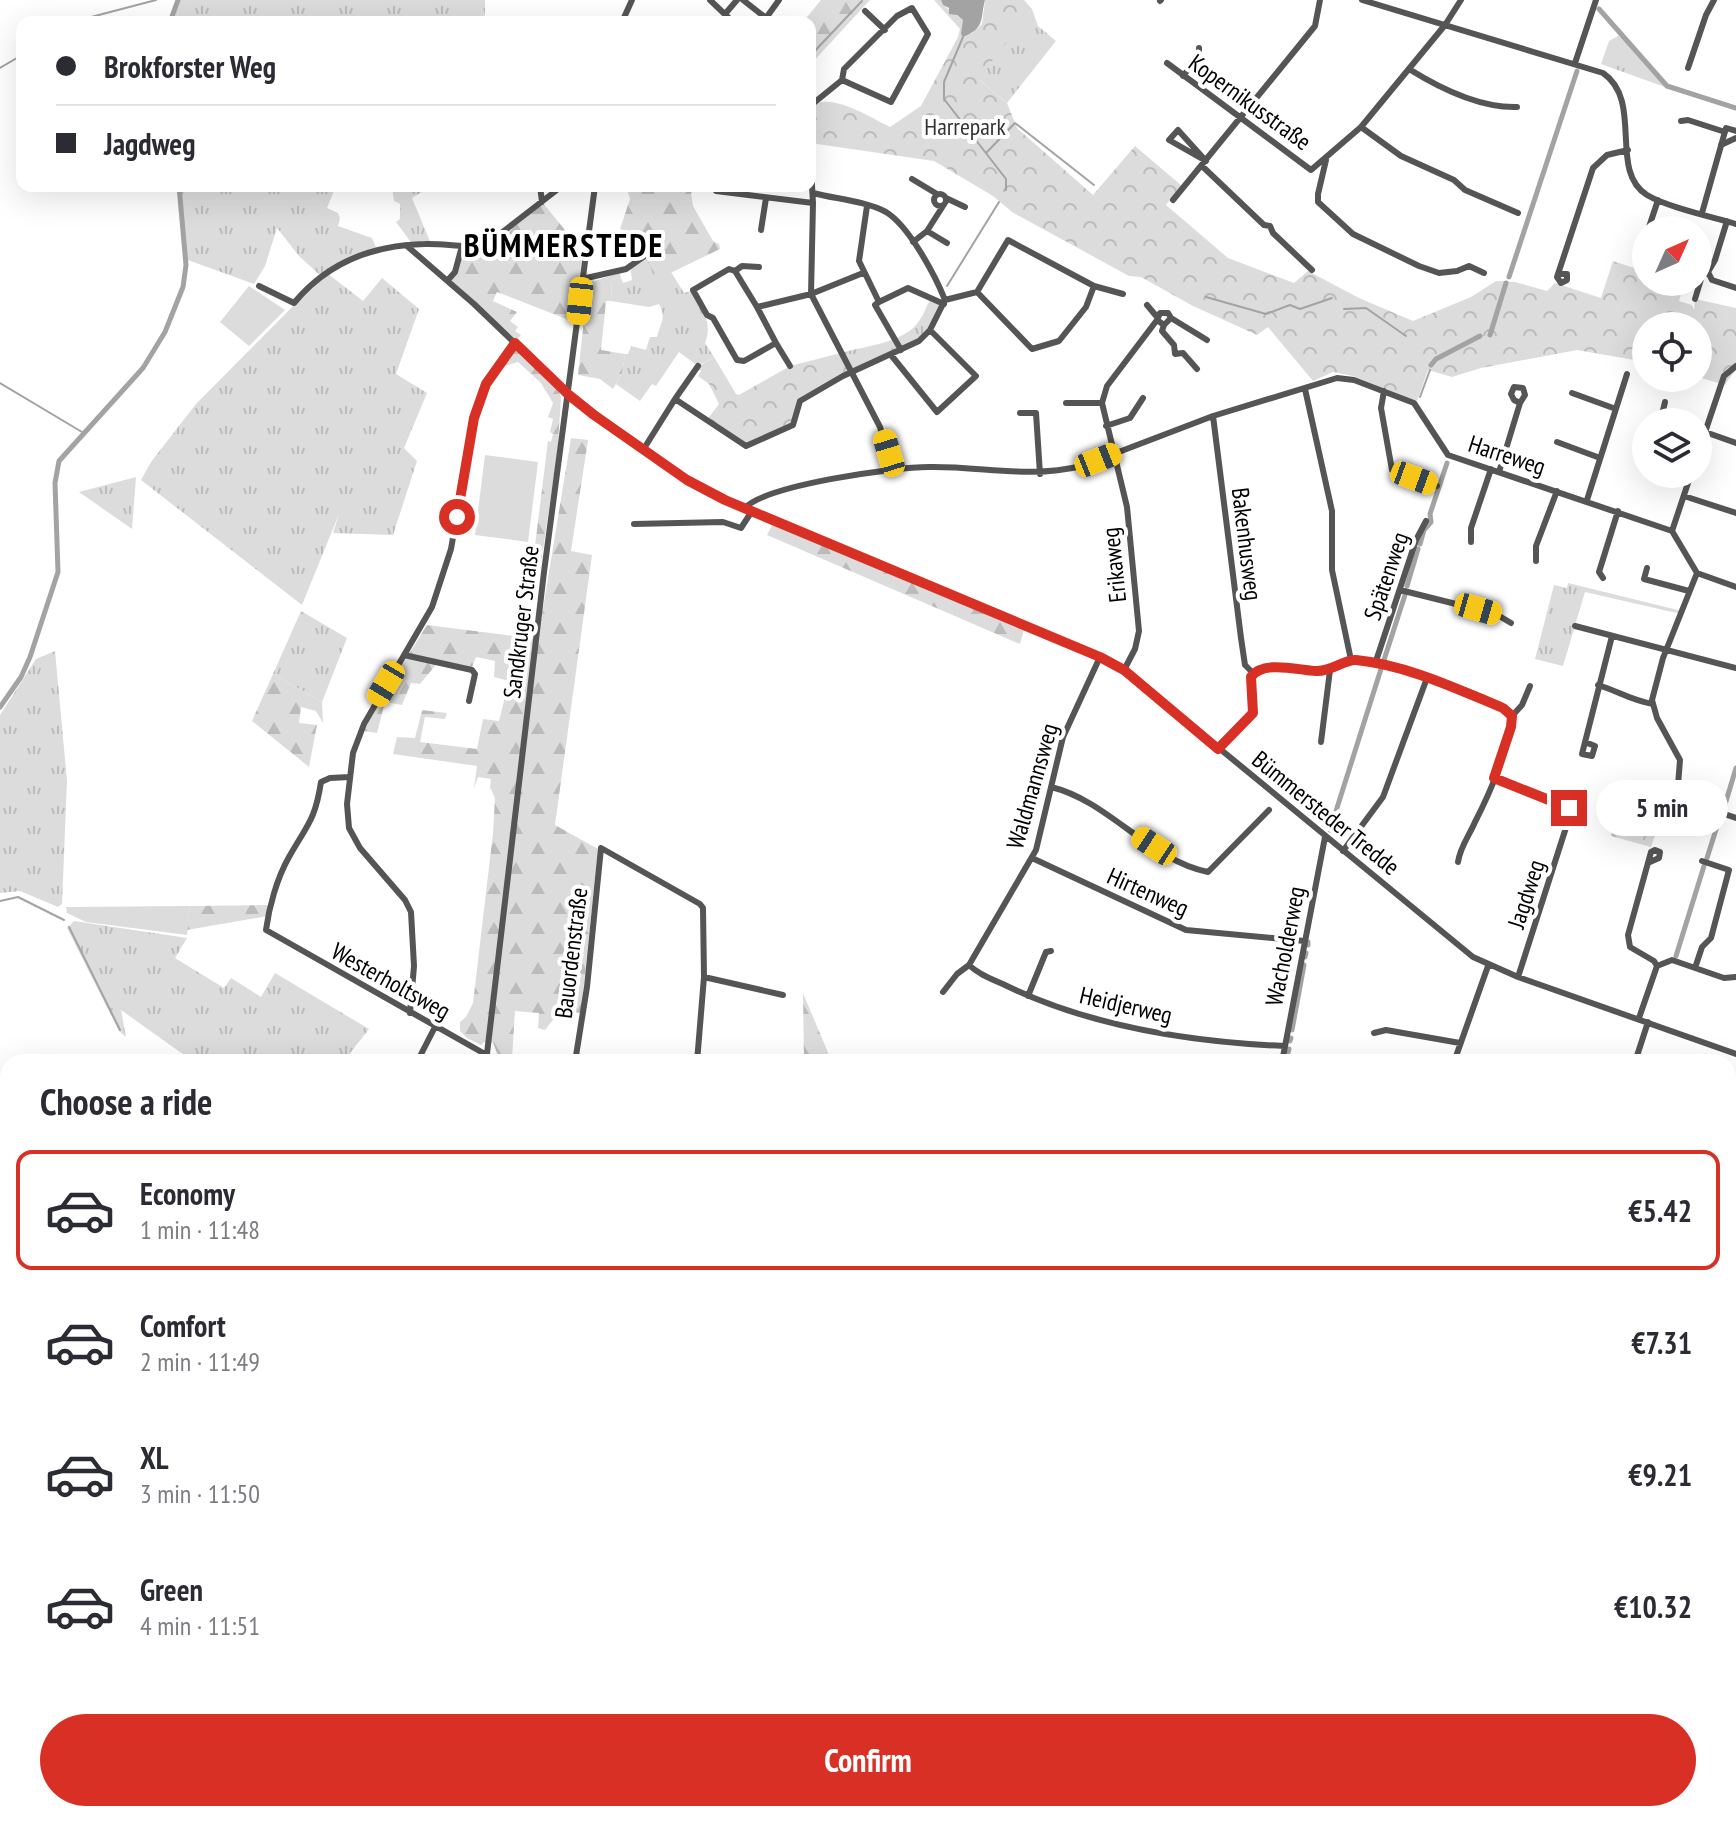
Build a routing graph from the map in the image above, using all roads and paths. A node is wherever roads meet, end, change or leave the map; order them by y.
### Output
1 (710, 0) edge
2 (737, 0) edge
3 (743, 0) edge
4 (1320, 0) edge
5 (1365, 0) edge
6 (1461, 0) edge
7 (1596, 0) edge
8 (1714, 0) edge
9 (865, 11) dead end
10 (725, 14) joint
11 (763, 16) edge
12 (1445, 25) junction
13 (885, 30) junction
14 (1199, 48) dead end
15 (1167, 63) dead end
16 (1575, 63) junction
17 (1688, 68) dead end
18 (1409, 69) junction
19 (1183, 76) junction
20 (842, 80) junction
21 (816, 101) edge
22 (1517, 107) dead end
23 (1241, 118) junction
24 (1681, 121) dead end
25 (1361, 127) junction
26 (1736, 131) edge
27 (1725, 132) junction
28 (1736, 138) edge
29 (1721, 145) junction
30 (1628, 150) junction
31 (1326, 160) junction
32 (1204, 163) junction
33 (1311, 170) junction
34 (912, 179) dead end
35 (1321, 179) junction
36 (541, 192) edge
37 (554, 192) edge
38 (594, 192) edge
39 (738, 192) edge
40 (748, 192) edge
41 (813, 193) joint
42 (937, 194) junction
43 (748, 195) junction
44 (766, 198) junction
45 (946, 198) junction
46 (1173, 200) dead end
47 (1658, 200) junction
48 (542, 202) junction
49 (813, 203) junction
50 (867, 206) junction
51 (943, 206) junction
52 (965, 207) dead end
53 (1518, 213) dead end
54 (1702, 213) junction
55 (1653, 216) edge
56 (1727, 221) junction
57 (1736, 224) edge
58 (761, 230) dead end
59 (927, 231) junction
60 (913, 242) junction
61 (947, 243) dead end
62 (407, 246) junction
63 (462, 246) junction
64 (656, 248) dead end
65 (1712, 265) edge
66 (759, 267) dead end
67 (1312, 270) dead end
68 (735, 271) junction
69 (863, 273) junction
70 (1484, 273) dead end
71 (1559, 274) dead end
72 (582, 279) junction
73 (448, 280) junction
74 (1712, 280) edge
75 (259, 286) dead end
76 (1094, 286) junction
77 (1736, 288) edge
78 (977, 292) junction
79 (811, 294) junction
80 (1123, 294) dead end
81 (1696, 296) edge
82 (1695, 299) dead end
83 (879, 302) junction
84 (944, 302) junction
85 (1147, 305) dead end
86 (757, 307) junction
87 (1157, 318) junction
88 (1171, 318) junction
89 (1164, 325) junction
90 (930, 330) junction
91 (1207, 340) dead end
92 (515, 343) junction
93 (776, 343) junction
94 (901, 350) junction
95 (891, 355) junction
96 (698, 366) dead end
97 (790, 366) dead end
98 (1736, 366) edge
99 (1197, 369) dead end
100 (851, 372) junction
101 (1627, 374) dead end
102 (1305, 389) junction
103 (1384, 391) junction
104 (1572, 393) dead end
105 (569, 395) junction
106 (1143, 398) dead end
107 (675, 399) junction
108 (1665, 402) dead end
109 (1066, 403) dead end
110 (1102, 403) junction
111 (1520, 403) dead end
112 (1664, 408) edge
113 (1712, 408) edge
114 (1616, 409) junction
115 (1020, 413) dead end
116 (1213, 416) junction
117 (1106, 426) junction
118 (1712, 436) edge
119 (1557, 442) dead end
120 (1736, 443) edge
121 (643, 450) junction
122 (1114, 454) junction
123 (1600, 458) junction
124 (1491, 469) junction
125 (894, 471) junction
126 (1499, 472) junction
127 (1040, 474) junction
128 (1437, 486) dead end
129 (1687, 488) edge
130 (1557, 491) junction
131 (1684, 496) junction
132 (1587, 500) junction
133 (748, 510) junction
134 (1618, 511) junction
135 (1736, 513) edge
136 (1426, 521) dead end
137 (634, 524) dead end
138 (1672, 531) junction
139 (1471, 542) dead end
140 (1536, 561) dead end
141 (1647, 568) dead end
142 (1697, 573) junction
143 (1603, 578) dead end
144 (1736, 587) edge
145 (1400, 590) junction
146 (1689, 591) junction
147 (1511, 623) dead end
148 (1575, 626) dead end
149 (1612, 636) junction
150 (1667, 651) junction
151 (404, 655) junction
152 (1100, 657) junction
153 (1351, 660) junction
154 (1375, 664) junction
155 (1736, 668) edge
156 (1124, 670) junction
157 (1330, 670) junction
158 (1253, 673) junction
159 (1427, 678) junction
160 (1598, 685) junction
161 (1530, 686) dead end
162 (469, 701) dead end
163 (1653, 704) junction
164 (1512, 716) junction
165 (1321, 742) dead end
166 (1585, 742) dead end
167 (1218, 749) junction
168 (350, 777) junction
169 (1494, 778) junction
170 (1051, 787) junction
171 (1677, 798) junction
172 (1669, 807) dead end
173 (1269, 810) dead end
174 (1736, 818) edge
175 (1325, 837) junction
176 (1343, 851) junction
177 (1032, 858) junction
178 (1702, 861) dead end
179 (1458, 862) dead end
180 (1650, 862) dead end
181 (1732, 871) edge
182 (1304, 941) junction
183 (1051, 951) dead end
184 (969, 965) junction
185 (1488, 966) junction
186 (1657, 966) junction
187 (1695, 968) junction
188 (704, 977) junction
189 (1518, 977) junction
190 (1736, 977) edge
191 (943, 992) dead end
192 (783, 995) dead end
193 (1028, 996) junction
194 (410, 1013) junction
195 (1639, 1018) junction
196 (1648, 1022) junction
197 (435, 1027) junction
198 (1374, 1033) dead end
199 (1460, 1043) junction
200 (1284, 1046) junction
201 (421, 1054) edge
202 (478, 1054) edge
203 (487, 1054) edge
204 (576, 1054) edge
205 (698, 1054) edge
206 (1283, 1054) edge
207 (1457, 1054) edge
208 (1638, 1054) edge
209 (1736, 1054) edge

1 - 10 street
2 - 10 street
3 - 11 street
4 - 23 street
5 - 12 street
6 - 12 street, Kopernikusstraße
7 - 16 street
8 - 17 street
9 - 13 street
12 - 16 street
12 - 18 street, Kopernikusstraße
13 - 20 street
13 - 20 street
14 - 19 street
15 - 19 street, Kopernikusstraße
16 - 30 street
18 - 22 street
18 - 25 street, Kopernikusstraße
19 - 23 street, Kopernikusstraße
20 - 21 street
23 - 32 street
23 - 33 street, Kopernikusstraße
24 - 27 street
25 - 31 street, Kopernikusstraße
25 - 53 street
26 - 27 street
27 - 29 street
28 - 29 street
29 - 54 street
30 - 47 street
30 - 71 street
31 - 33 street, Kopernikusstraße
31 - 35 street
32 - 32 street
32 - 46 street
32 - 67 street
33 - 35 street, Kopernikusstraße
34 - 42 street
35 - 70 street
36 - 48 street
37 - 48 street
38 - 72 street, Sandkruger Straße
39 - 43 street
40 - 43 street
41 - 49 street
41 - 50 street
42 - 45 street
42 - 51 street
43 - 44 street
44 - 49 street
44 - 58 street
45 - 51 street
45 - 52 street
47 - 54 street
47 - 55 street
48 - 63 street
49 - 79 street
50 - 60 street
50 - 69 street
51 - 59 street
54 - 56 street
56 - 57 street
56 - 65 street
59 - 60 street
59 - 61 street
60 - 84 street
62 - 63 street
62 - 73 street, Bümmersteder Tredde
62 - 75 street
63 - 73 street
64 - 72 street
66 - 68 street
68 - 86 street
68 - 93 street
69 - 79 street
69 - 83 street
72 - 105 street, Sandkruger Straße
73 - 92 street, Bümmersteder Tredde
74 - 77 street
76 - 78 street
76 - 78 street
76 - 80 street
78 - 84 street
79 - 86 street
79 - 100 street
81 - 82 street
83 - 84 street
83 - 94 street
84 - 90 street
85 - 87 street
86 - 93 street
87 - 88 street
87 - 89 street
87 - 110 street
88 - 89 street
88 - 91 street
89 - 99 street
90 - 94 street
90 - 95 street
92 - 105 street, Bümmersteder Tredde
92 - 151 street
93 - 97 street
94 - 95 street
95 - 100 street
96 - 107 street
98 - 113 street
100 - 107 street
100 - 125 street
101 - 114 street
102 - 103 street, Harreweg
102 - 116 street, Harreweg
102 - 153 street
103 - 124 street, Harreweg
103 - 128 street
104 - 114 street
105 - 121 street, Bümmersteder Tredde
105 - 203 street, Sandkruger Straße
106 - 117 street
107 - 121 street
108 - 112 street
109 - 110 street
110 - 117 street, Erikaweg
111 - 126 street
114 - 123 street
115 - 127 street
116 - 122 street, Harreweg
116 - 158 street, Bakenhusweg
117 - 122 street, Erikaweg
118 - 120 street
119 - 123 street
121 - 133 street, Bümmersteder Tredde
122 - 127 street, Harreweg
122 - 156 street, Erikaweg
123 - 132 street
124 - 126 street, Harreweg
124 - 139 street
125 - 127 street, Harreweg
125 - 133 street, Harreweg
126 - 130 street, Harreweg
129 - 131 street
130 - 132 street, Harreweg
130 - 140 street
131 - 135 street
131 - 138 street
132 - 134 street, Harreweg
133 - 137 street, Harreweg
133 - 152 street, Bümmersteder Tredde
134 - 138 street, Harreweg
134 - 143 street
136 - 145 street, Spätenweg
138 - 142 street
141 - 146 street
142 - 144 street
142 - 146 street
145 - 147 street
145 - 154 street, Spätenweg
146 - 150 street
148 - 149 street
149 - 150 street
149 - 160 street
150 - 155 street
150 - 163 street
151 - 162 street
151 - 168 street
152 - 156 street, Bümmersteder Tredde
152 - 170 street, Waldmannsweg
153 - 154 street
153 - 157 street
154 - 159 street
156 - 167 street, Bümmersteder Tredde
157 - 158 street
157 - 165 street
158 - 167 street
159 - 164 street
159 - 176 street
160 - 163 street
160 - 166 street
161 - 164 street
163 - 171 street
164 - 169 street
167 - 175 street, Bümmersteder Tredde
168 - 194 street
168 - 194 street, Westerholtsweg
169 - 179 street
169 - 189 street, Jagdweg
170 - 173 street
170 - 177 street, Waldmannsweg
171 - 172 street
171 - 174 street
175 - 176 street, Bümmersteder Tredde
175 - 182 street, Wacholderweg
176 - 185 street, Bümmersteder Tredde
177 - 182 street, Hirtenweg
177 - 184 street, Waldmannsweg
178 - 181 street
180 - 186 street
181 - 187 street
182 - 200 street, Wacholderweg
183 - 193 street
184 - 191 street, Waldmannsweg
184 - 193 street, Heidjerweg
185 - 189 street, Bümmersteder Tredde
185 - 199 street
186 - 187 street
186 - 195 street
187 - 190 street
188 - 192 street
188 - 204 street, Bauordenstraße
188 - 205 street
189 - 195 street, Bümmersteder Tredde
193 - 200 street, Heidjerweg
194 - 197 street, Westerholtsweg
195 - 196 street, Bümmersteder Tredde
196 - 208 street
196 - 209 street, Bümmersteder Tredde
197 - 201 street
197 - 202 street, Westerholtsweg
198 - 199 street
199 - 207 street
200 - 206 street, Wacholderweg

